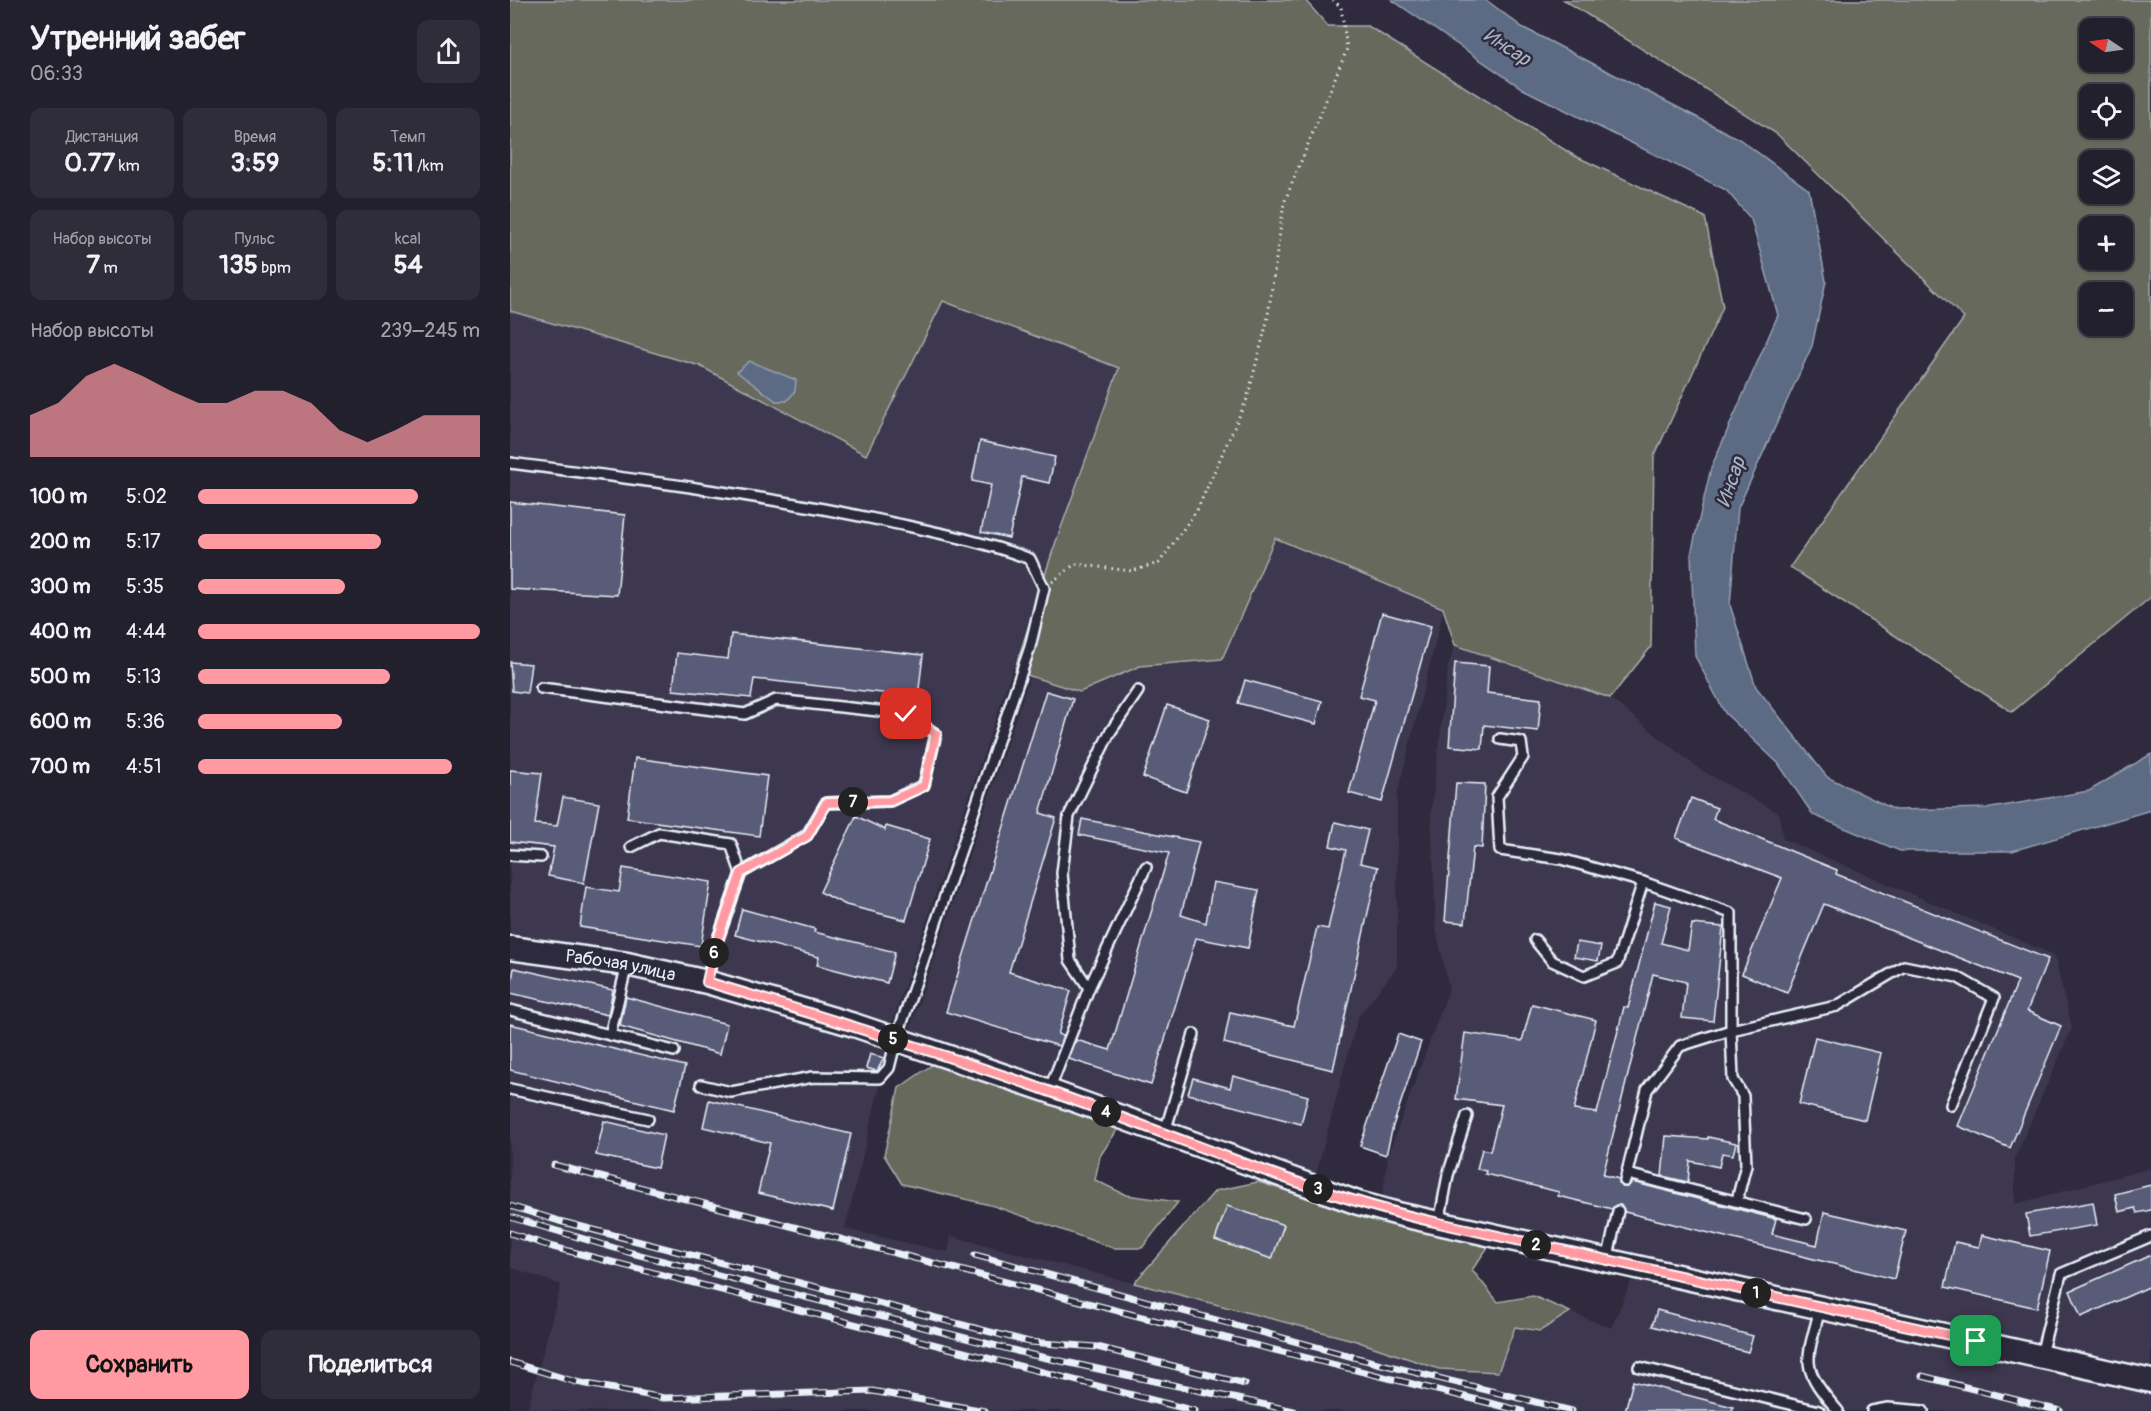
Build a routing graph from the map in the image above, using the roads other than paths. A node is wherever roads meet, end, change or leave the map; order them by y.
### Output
1 (510, 463) edge
2 (541, 688) dead end
3 (1138, 691) dead end
4 (1500, 739) dead end
5 (631, 847) dead end
6 (510, 855) edge
7 (541, 857) dead end
8 (1146, 867) dead end
9 (741, 873) junction
10 (1643, 882) junction
11 (1535, 940) dead end
12 (510, 948) edge
13 (627, 964) junction
14 (707, 982) junction
15 (1089, 988) junction
16 (510, 1010) edge
17 (1731, 1030) junction
18 (1194, 1034) dead end
19 (610, 1035) junction
20 (896, 1040) junction
21 (674, 1051) dead end
22 (701, 1085) dead end
23 (510, 1089) edge
24 (1049, 1091) junction
25 (1951, 1105) dead end
26 (1467, 1116) dead end
27 (648, 1119) dead end
28 (1164, 1134) junction
29 (1737, 1200) junction
30 (1618, 1211) dead end
31 (1806, 1219) dead end
32 (1439, 1223) junction
33 (2151, 1236) edge
34 (1607, 1261) junction
35 (1821, 1307) junction
36 (2041, 1355) junction
37 (1639, 1367) dead end
38 (2151, 1381) edge
39 (1819, 1411) edge
40 (1838, 1411) edge
41 (1872, 1411) edge
42 (1923, 1411) edge

1 - 20 lane
2 - 9 lane
3 - 15 lane
4 - 10 lane
5 - 9 lane
6 - 7 lane
8 - 15 lane
9 - 14 lane
10 - 11 lane
10 - 17 lane
12 - 13 street, Рабочая улица
13 - 14 street, Рабочая улица
13 - 19 lane
14 - 20 street, Рабочая улица
15 - 24 lane
16 - 19 lane
17 - 25 lane
17 - 29 lane
17 - 29 lane
18 - 28 lane
19 - 21 lane
20 - 22 lane
20 - 24 street, Рабочая улица
23 - 27 lane
24 - 28 street, Рабочая улица
26 - 32 lane
28 - 32 street, Рабочая улица
29 - 31 lane
30 - 34 lane
32 - 34 street, Рабочая улица
33 - 36 lane
34 - 35 street, Рабочая улица
35 - 36 street, Рабочая улица
35 - 40 lane
36 - 38 street, Рабочая улица
37 - 39 lane
41 - 42 lane

